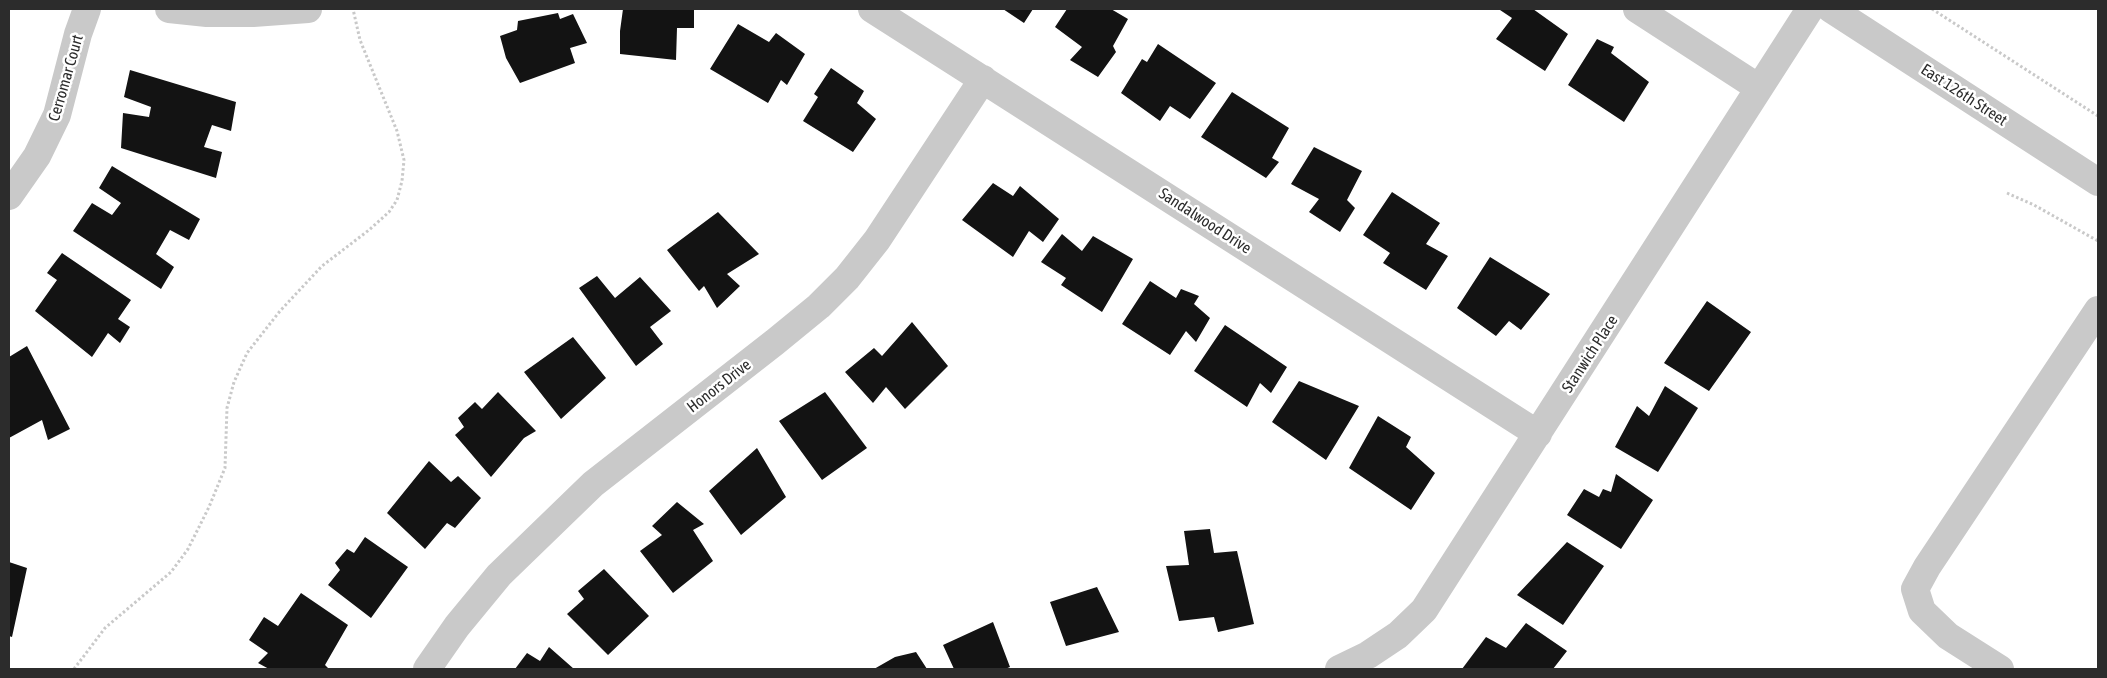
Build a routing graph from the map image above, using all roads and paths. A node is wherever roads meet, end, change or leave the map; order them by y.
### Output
1 (87, 9) edge
2 (169, 9) edge
3 (308, 9) edge
4 (353, 9) edge
5 (872, 9) edge
6 (1637, 9) edge
7 (1810, 9) edge
8 (1830, 9) edge
9 (1932, 9) edge
10 (983, 79) junction
11 (1759, 88) junction
12 (2098, 116) edge
13 (2098, 182) edge
14 (2007, 193) dead end
15 (9, 196) edge
16 (2098, 241) edge
17 (2098, 310) edge
18 (1538, 434) junction
19 (74, 669) edge
20 (427, 669) edge
21 (1339, 669) edge
22 (2000, 669) edge

1 - 15 street, Cerromar Court
2 - 3 street
4 - 19 path
5 - 10 street, Sandalwood Drive
6 - 11 street
7 - 11 street, Stanwich Place
8 - 13 street, East 126th Street
9 - 12 path
10 - 18 street, Sandalwood Drive
10 - 20 street, Honors Drive
11 - 18 street, Stanwich Place
14 - 16 path
17 - 22 street
18 - 21 street, Stanwich Place

